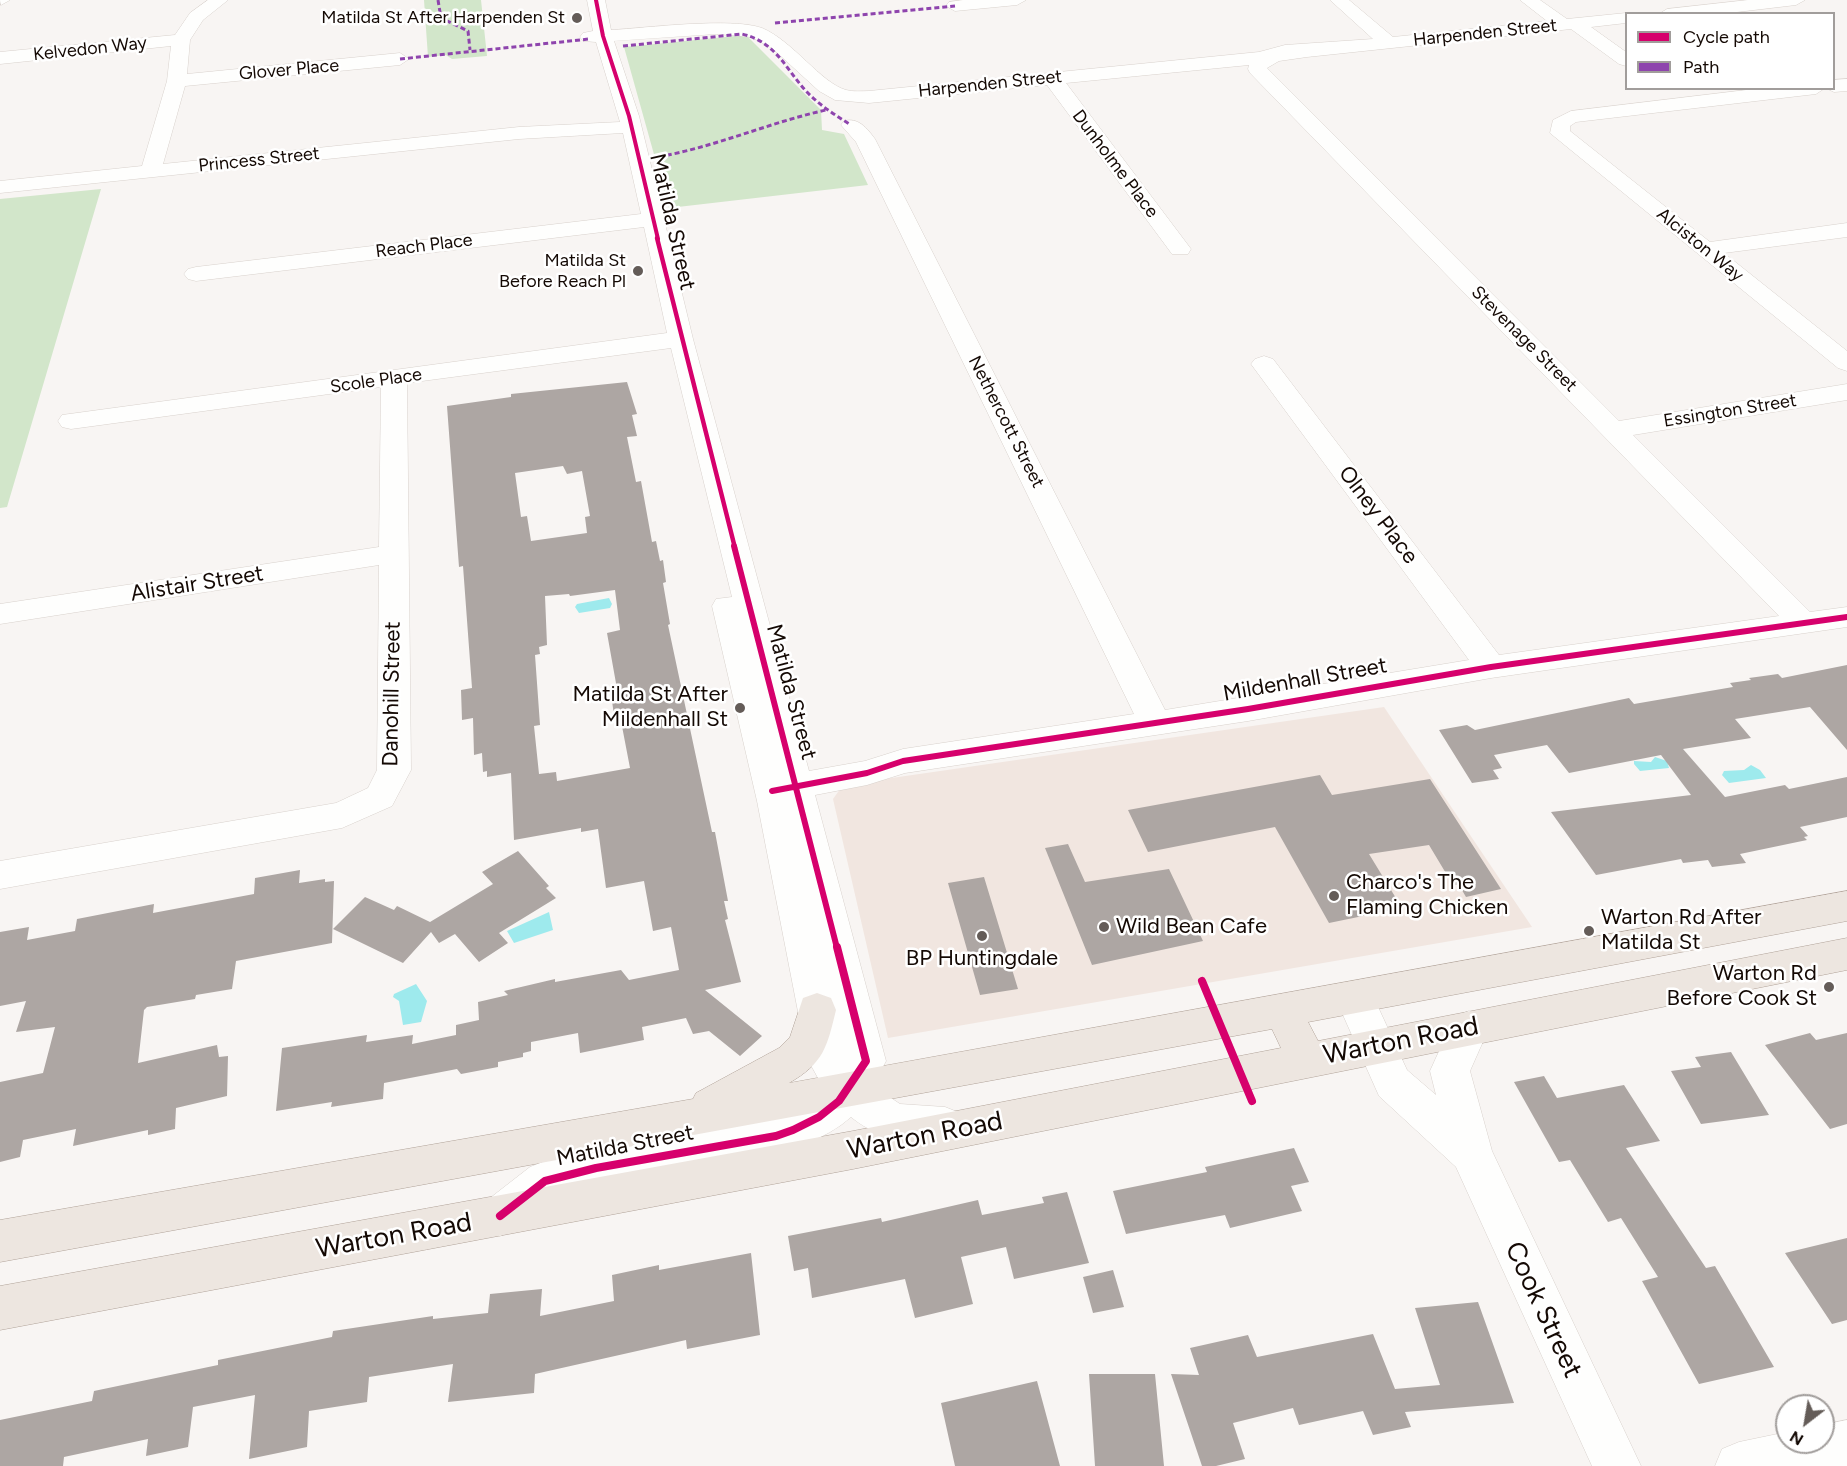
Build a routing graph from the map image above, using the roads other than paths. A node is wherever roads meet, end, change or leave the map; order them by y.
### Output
1 (219, 0) edge
2 (583, 0) edge
3 (596, 0) edge
4 (1017, 0) edge
5 (1339, 0) edge
6 (1529, 0) edge
7 (1796, 0) edge
8 (955, 6) dead end
9 (1685, 12) edge
10 (1625, 18) edge
11 (775, 23) dead end
12 (1569, 24) junction
13 (755, 32) junction
14 (181, 40) junction
15 (597, 40) junction
16 (1389, 43) junction
17 (1307, 51) junction
18 (0, 58) edge
19 (400, 59) dead end
20 (1625, 59) edge
21 (1258, 61) junction
22 (1052, 78) junction
23 (177, 81) junction
24 (1670, 90) edge
25 (1800, 90) edge
26 (1688, 104) junction
27 (1538, 119) dead end
28 (622, 122) junction
29 (1560, 124) junction
30 (851, 125) dead end
31 (151, 171) junction
32 (0, 187) edge
33 (643, 220) junction
34 (1847, 230) edge
35 (1180, 249) dead end
36 (1706, 249) junction
37 (196, 274) dead end
38 (672, 341) junction
39 (1847, 363) edge
40 (1264, 364) dead end
41 (394, 379) junction
42 (1847, 392) edge
43 (71, 421) dead end
44 (1614, 430) junction
45 (393, 554) junction
46 (0, 614) edge
47 (1847, 617) edge
48 (1804, 624) junction
49 (1491, 667) junction
50 (1154, 723) junction
51 (782, 780) junction
52 (0, 876) edge
53 (1847, 906) edge
54 (1847, 954) edge
55 (1494, 971) junction
56 (1354, 997) junction
57 (817, 1010) junction
58 (1283, 1010) junction
59 (1524, 1017) junction
60 (1469, 1028) junction
61 (1376, 1047) junction
62 (1306, 1060) junction
63 (850, 1090) junction
64 (685, 1120) junction
65 (969, 1127) junction
66 (1471, 1153) junction
67 (500, 1216) junction
68 (0, 1241) edge
69 (0, 1308) edge
70 (1847, 1444) edge
71 (1617, 1466) edge
72 (1739, 1466) edge

1 - 14 street
2 - 15 street, Matilda Street
3 - 15 street, Matilda Street
4 - 8 street
5 - 16 street
6 - 12 street
7 - 9 street
10 - 12 street, Harpenden Street
11 - 13 street, Harpenden Street
12 - 16 street, Harpenden Street
12 - 20 street
13 - 15 street, Harpenden Street
13 - 22 street, Harpenden Street
14 - 18 street, Kelvedon Way
14 - 23 street
15 - 28 street, Matilda Street
16 - 17 street, Harpenden Street
17 - 21 street, Harpenden Street
17 - 21 street, Harpenden Street
19 - 23 street, Glover Place
21 - 22 street, Harpenden Street
21 - 44 street, Stevenage Street
22 - 35 street, Dunholme Place
23 - 31 street
24 - 26 street
25 - 26 street
26 - 29 street
27 - 29 street
28 - 31 street, Princess Street
28 - 33 street, Matilda Street
29 - 36 street, Alciston Way
30 - 50 street, Nethercott Street
31 - 32 street, Princess Street
33 - 37 street, Reach Place
33 - 38 street, Matilda Street
34 - 36 street
36 - 39 street, Alciston Way
38 - 41 street, Scole Place
38 - 51 street, Matilda Street
40 - 49 street, Olney Place
41 - 43 street, Scole Place
41 - 45 street, Danohill Street
42 - 44 street, Essington Street
44 - 48 street, Stevenage Street
45 - 46 street, Alistair Street
45 - 52 street, Danohill Street
47 - 48 street, Mildenhall Street
48 - 49 street, Mildenhall Street
49 - 50 street, Mildenhall Street
50 - 51 street, Mildenhall Street
51 - 57 street, Matilda Street
51 - 63 street, Matilda Street
53 - 55 main road
54 - 59 main road, Warton Road
55 - 56 main road
55 - 59 main road
56 - 58 main road
56 - 61 street, Cook Street
57 - 63 street, Matilda Street
57 - 64 main road
58 - 62 main road
58 - 63 main road
59 - 60 main road, Warton Road
60 - 61 main road, Warton Road
60 - 66 street, Cook Street
61 - 62 main road, Warton Road
61 - 66 street, Cook Street
62 - 65 main road, Warton Road
63 - 64 main road
63 - 65 street, Matilda Street
63 - 67 street, Matilda Street
64 - 68 main road
65 - 67 main road, Warton Road
66 - 71 street, Cook Street
67 - 69 main road, Warton Road
70 - 72 street

